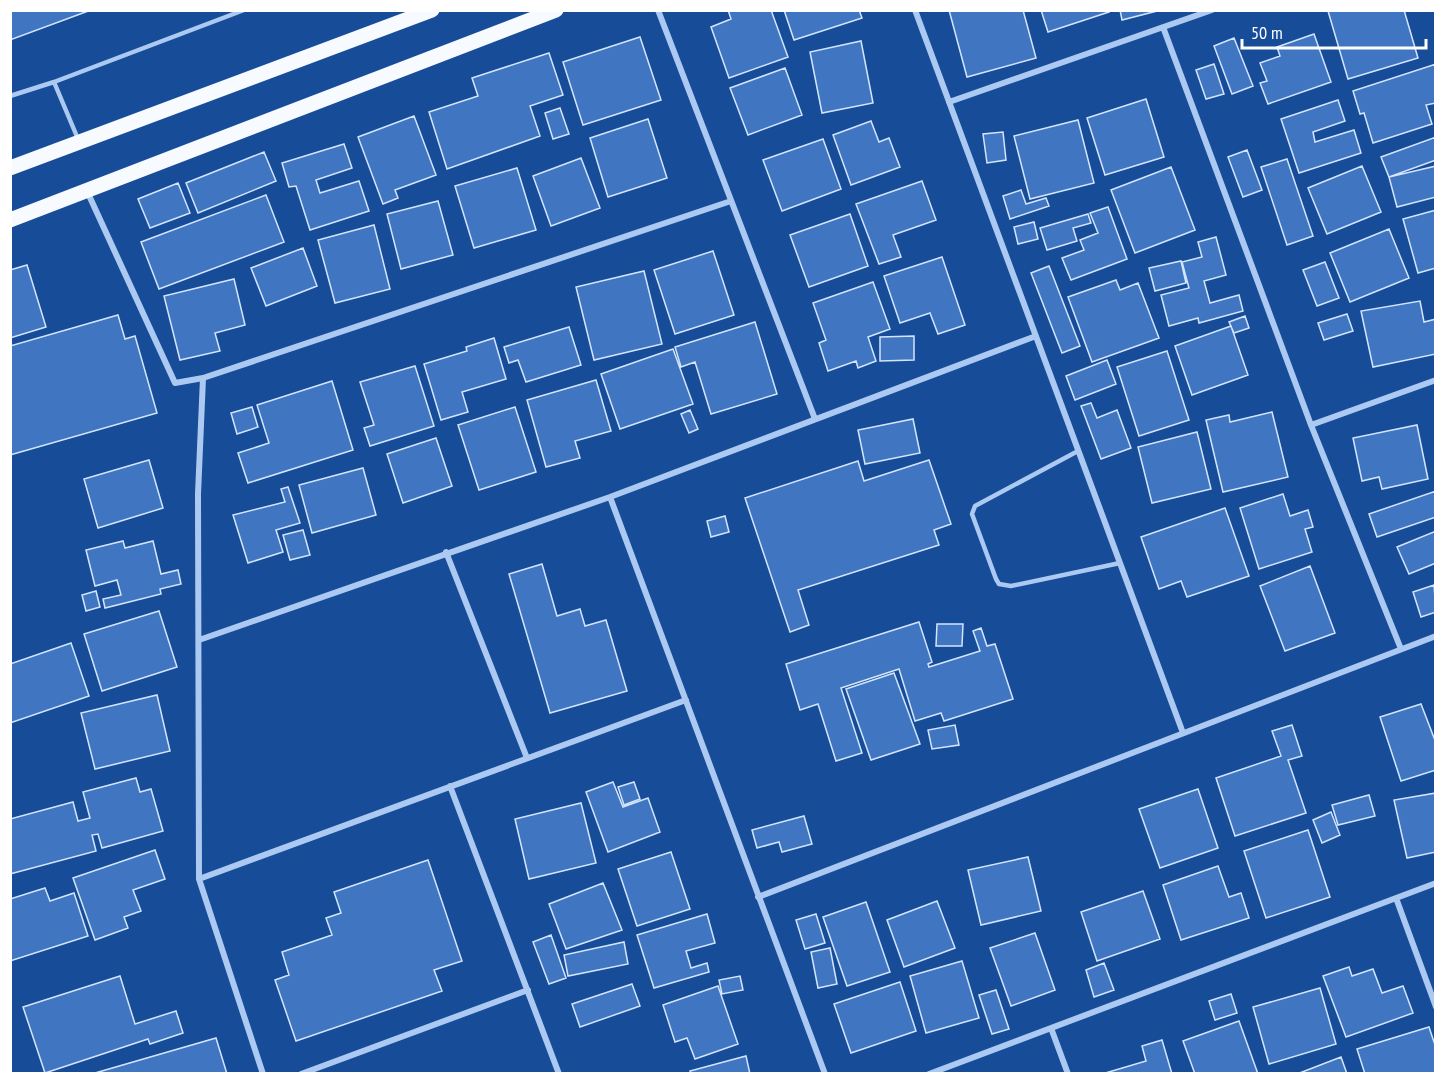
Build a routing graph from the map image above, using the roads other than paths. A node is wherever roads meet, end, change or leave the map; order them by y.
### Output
1 (244, 10) edge
2 (432, 10) edge
3 (556, 10) edge
4 (658, 10) edge
5 (915, 10) edge
6 (1212, 10) edge
7 (1163, 27) junction
8 (54, 82) junction
9 (10, 96) edge
10 (949, 102) junction
11 (79, 142) junction
12 (10, 168) edge
13 (87, 191) junction
14 (731, 201) junction
15 (10, 220) edge
16 (1036, 336) junction
17 (203, 378) junction
18 (1436, 380) edge
19 (815, 419) junction
20 (1311, 425) junction
21 (1078, 451) junction
22 (610, 497) junction
23 (446, 552) junction
24 (1120, 563) junction
25 (1436, 636) edge
26 (199, 640) junction
27 (1401, 649) junction
28 (686, 700) junction
29 (1183, 733) junction
30 (527, 758) junction
31 (450, 786) junction
32 (199, 879) junction
33 (1436, 883) edge
34 (758, 897) junction
35 (1396, 898) junction
36 (528, 990) junction
37 (1436, 1007) edge
38 (1051, 1028) junction
39 (263, 1074) edge
40 (302, 1074) edge
41 (560, 1074) edge
42 (825, 1074) edge
43 (930, 1074) edge
44 (1068, 1074) edge

1 - 8 lane
2 - 11 main road
3 - 13 main road
4 - 14 street
5 - 10 street
6 - 7 street
7 - 10 street
7 - 20 street
8 - 9 lane
8 - 11 lane
10 - 16 street
11 - 12 main road
13 - 15 main road
13 - 17 street
14 - 17 street
14 - 19 street
16 - 19 street
16 - 21 street
17 - 26 street
18 - 20 street
19 - 22 street
20 - 27 street
21 - 24 street
21 - 24 lane
22 - 23 street
22 - 28 street
23 - 26 street
23 - 30 street
24 - 29 street
25 - 27 street
26 - 32 street
27 - 29 street
28 - 30 street
28 - 34 street
29 - 34 street
30 - 31 street
31 - 32 street
31 - 36 street
32 - 39 street
33 - 35 street
34 - 42 street
35 - 37 street
35 - 38 street
36 - 40 street
36 - 41 street
38 - 43 street
38 - 44 street

